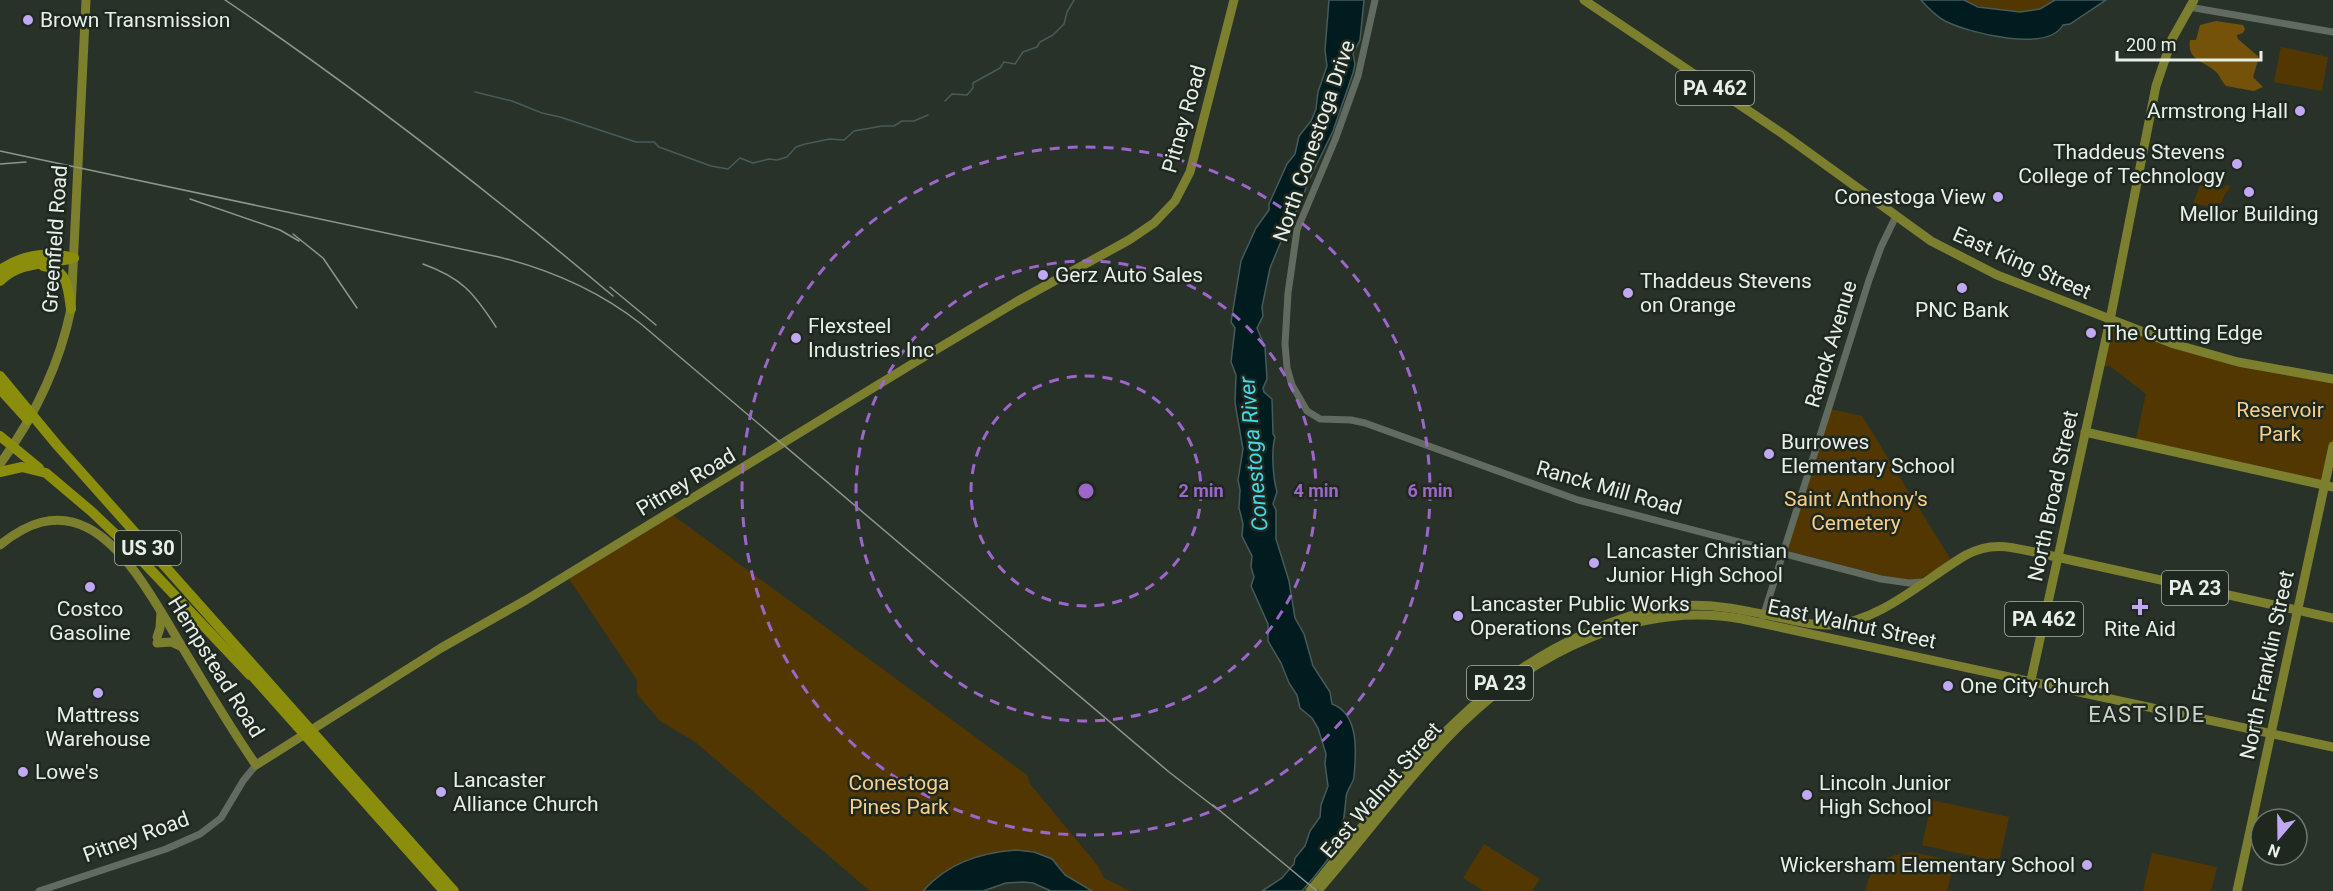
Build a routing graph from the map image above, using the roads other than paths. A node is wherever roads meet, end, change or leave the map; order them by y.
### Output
1 (86, 0) edge
2 (1234, 0) edge
3 (1375, 0) edge
4 (1584, 0) edge
5 (2191, 3) edge
6 (2333, 32) edge
7 (1896, 216) junction
8 (74, 258) junction
9 (22, 267) junction
10 (0, 270) edge
11 (0, 281) edge
12 (71, 309) junction
13 (2110, 320) junction
14 (0, 372) edge
15 (2333, 379) edge
16 (2, 383) edge
17 (1299, 400) joint
18 (2085, 432) junction
19 (0, 436) edge
20 (2333, 446) edge
21 (12, 447) junction
22 (0, 464) edge
23 (0, 472) edge
24 (46, 473) junction
25 (2329, 486) edge
26 (0, 545) edge
27 (1783, 552) junction
28 (2058, 557) junction
29 (1922, 582) junction
30 (2297, 610) junction
31 (161, 612) junction
32 (2333, 618) edge
33 (1763, 619) junction
34 (182, 647) junction
35 (2031, 680) junction
36 (261, 686) junction
37 (297, 720) junction
38 (2271, 733) junction
39 (318, 744) junction
40 (2333, 747) edge
41 (256, 765) junction
42 (39, 891) edge
43 (444, 891) edge
44 (456, 891) edge
45 (1310, 891) edge
46 (1317, 891) edge
47 (2236, 891) edge

1 - 8 main road, Greenfield Road
2 - 41 main road, Pitney Road
3 - 17 street, North Conestoga Drive
4 - 7 main road, East King Street / PA 462
5 - 6 street
5 - 13 main road, North Broad Street
7 - 13 main road, East King Street / PA 462
7 - 27 street, Ranck Avenue
8 - 9 highway
8 - 10 highway
8 - 12 main road, Greenfield Road
9 - 11 highway
9 - 12 highway
12 - 21 main road, Greenfield Road
13 - 15 main road, East King Street / PA 462
13 - 18 main road, North Broad Street / PA 462
14 - 16 highway
16 - 36 highway, US 30
16 - 37 highway, US 30
17 - 27 street, Ranck Mill Road
18 - 25 main road
18 - 28 main road, North Broad Street / PA 462
19 - 21 highway
20 - 25 main road, North Franklin Street
21 - 22 main road, Greenfield Road
21 - 24 highway
23 - 24 highway
24 - 36 highway
25 - 30 main road, North Franklin Street
26 - 31 main road, Hempstead Road
27 - 29 street, Ranck Mill Road
27 - 33 street, Ranck Avenue
28 - 29 main road, PA 23
28 - 30 main road, PA 23
28 - 35 main road, North Broad Street / PA 462
29 - 33 main road, East Walnut Street / PA 23
30 - 32 main road, PA 23
30 - 38 main road, North Franklin Street
31 - 34 main road, Hempstead Road
31 - 34 main road
33 - 35 main road, East Walnut Street / PA 23
33 - 45 main road, East Walnut Street / PA 23
33 - 46 main road, East Walnut Street / PA 23
34 - 41 main road, Hempstead Road
35 - 38 main road, East Walnut Street / PA 23
36 - 37 highway, US 30
37 - 39 highway, US 30
38 - 40 main road, East Walnut Street / PA 23
38 - 47 main road, North Franklin Street
39 - 43 highway, US 30
39 - 44 highway, US 30
41 - 42 street, Pitney Road

